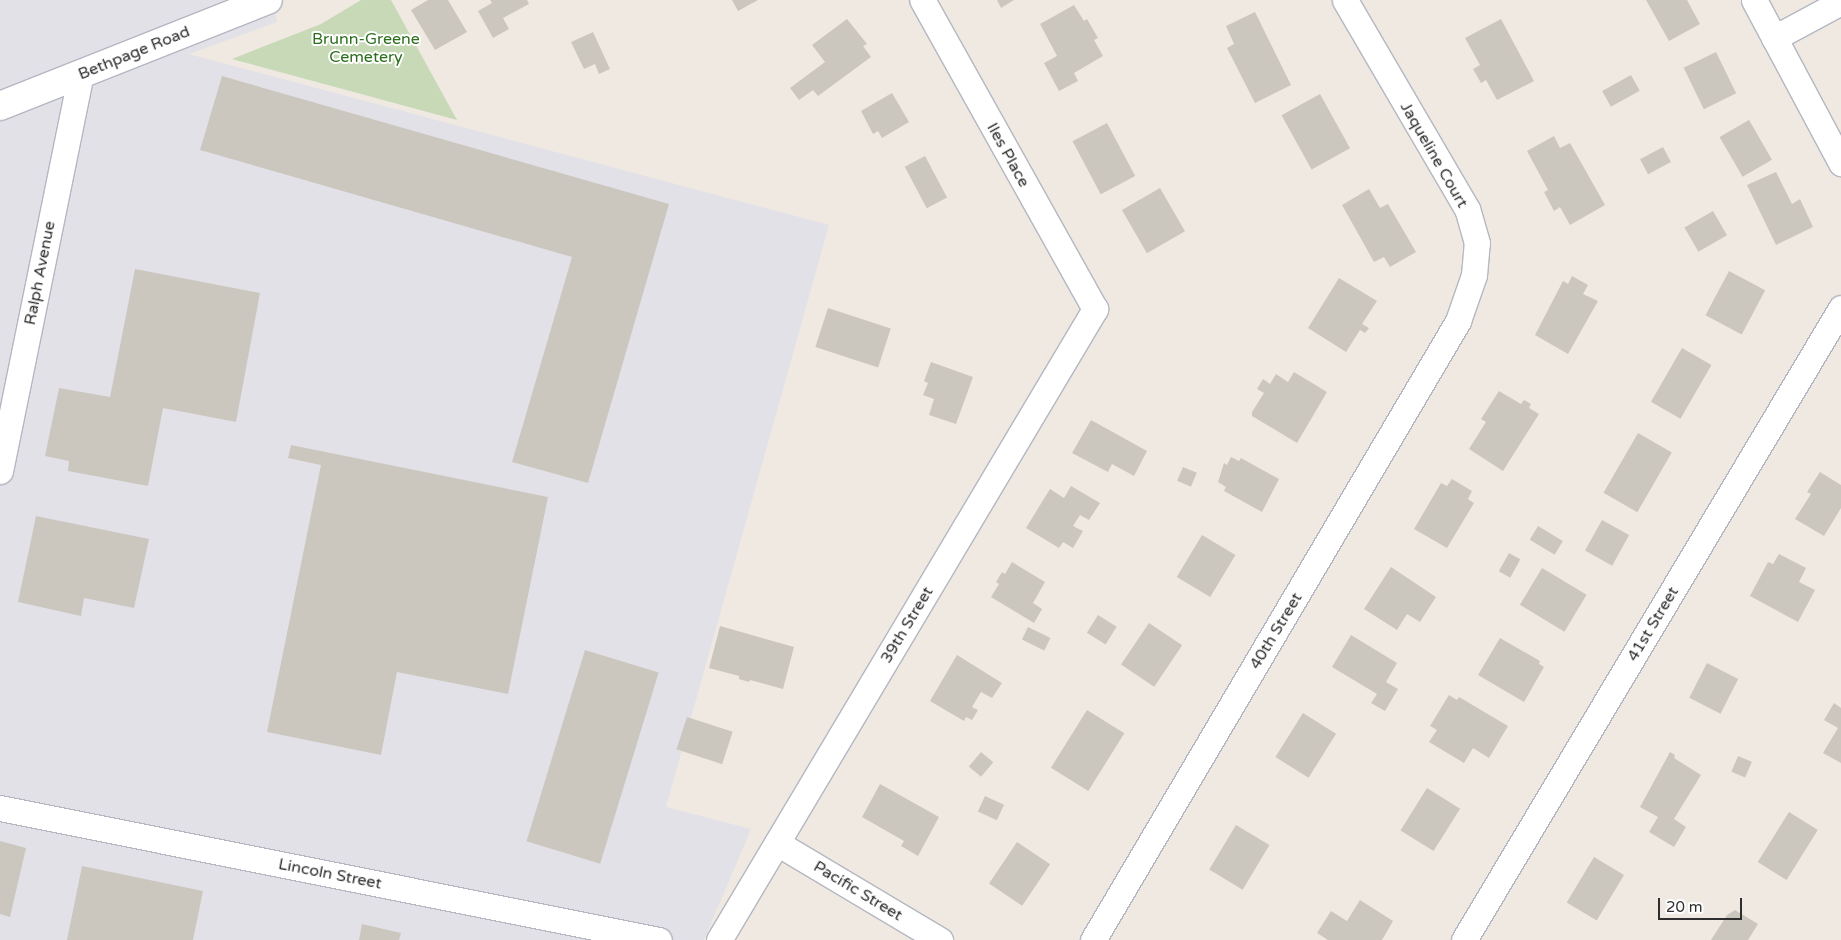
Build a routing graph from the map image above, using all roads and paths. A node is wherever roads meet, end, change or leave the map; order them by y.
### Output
1 (268, 0) edge
2 (922, 0) edge
3 (1345, 0) edge
4 (1754, 0) edge
5 (1841, 2) edge
6 (1774, 38) junction
7 (81, 74) junction
8 (0, 106) edge
9 (1841, 163) edge
10 (1841, 308) edge
11 (1095, 309) joint
12 (1458, 321) joint
13 (0, 471) edge
14 (0, 808) edge
15 (777, 843) junction
16 (659, 940) edge
17 (719, 940) edge
18 (940, 940) edge
19 (1093, 940) edge
20 (1464, 940) edge

1 - 7 street, Bethpage Road
2 - 11 street, Iles Place
3 - 12 street, Jaqueline Court
4 - 6 street
5 - 6 street
6 - 9 street
7 - 8 street, Bethpage Road
7 - 13 street, Ralph Avenue
10 - 20 street, 41st Street
11 - 15 street, 39th Street
12 - 19 street, 40th Street
14 - 16 street, Lincoln Street
15 - 17 street, 39th Street
15 - 18 street, Pacific Street

